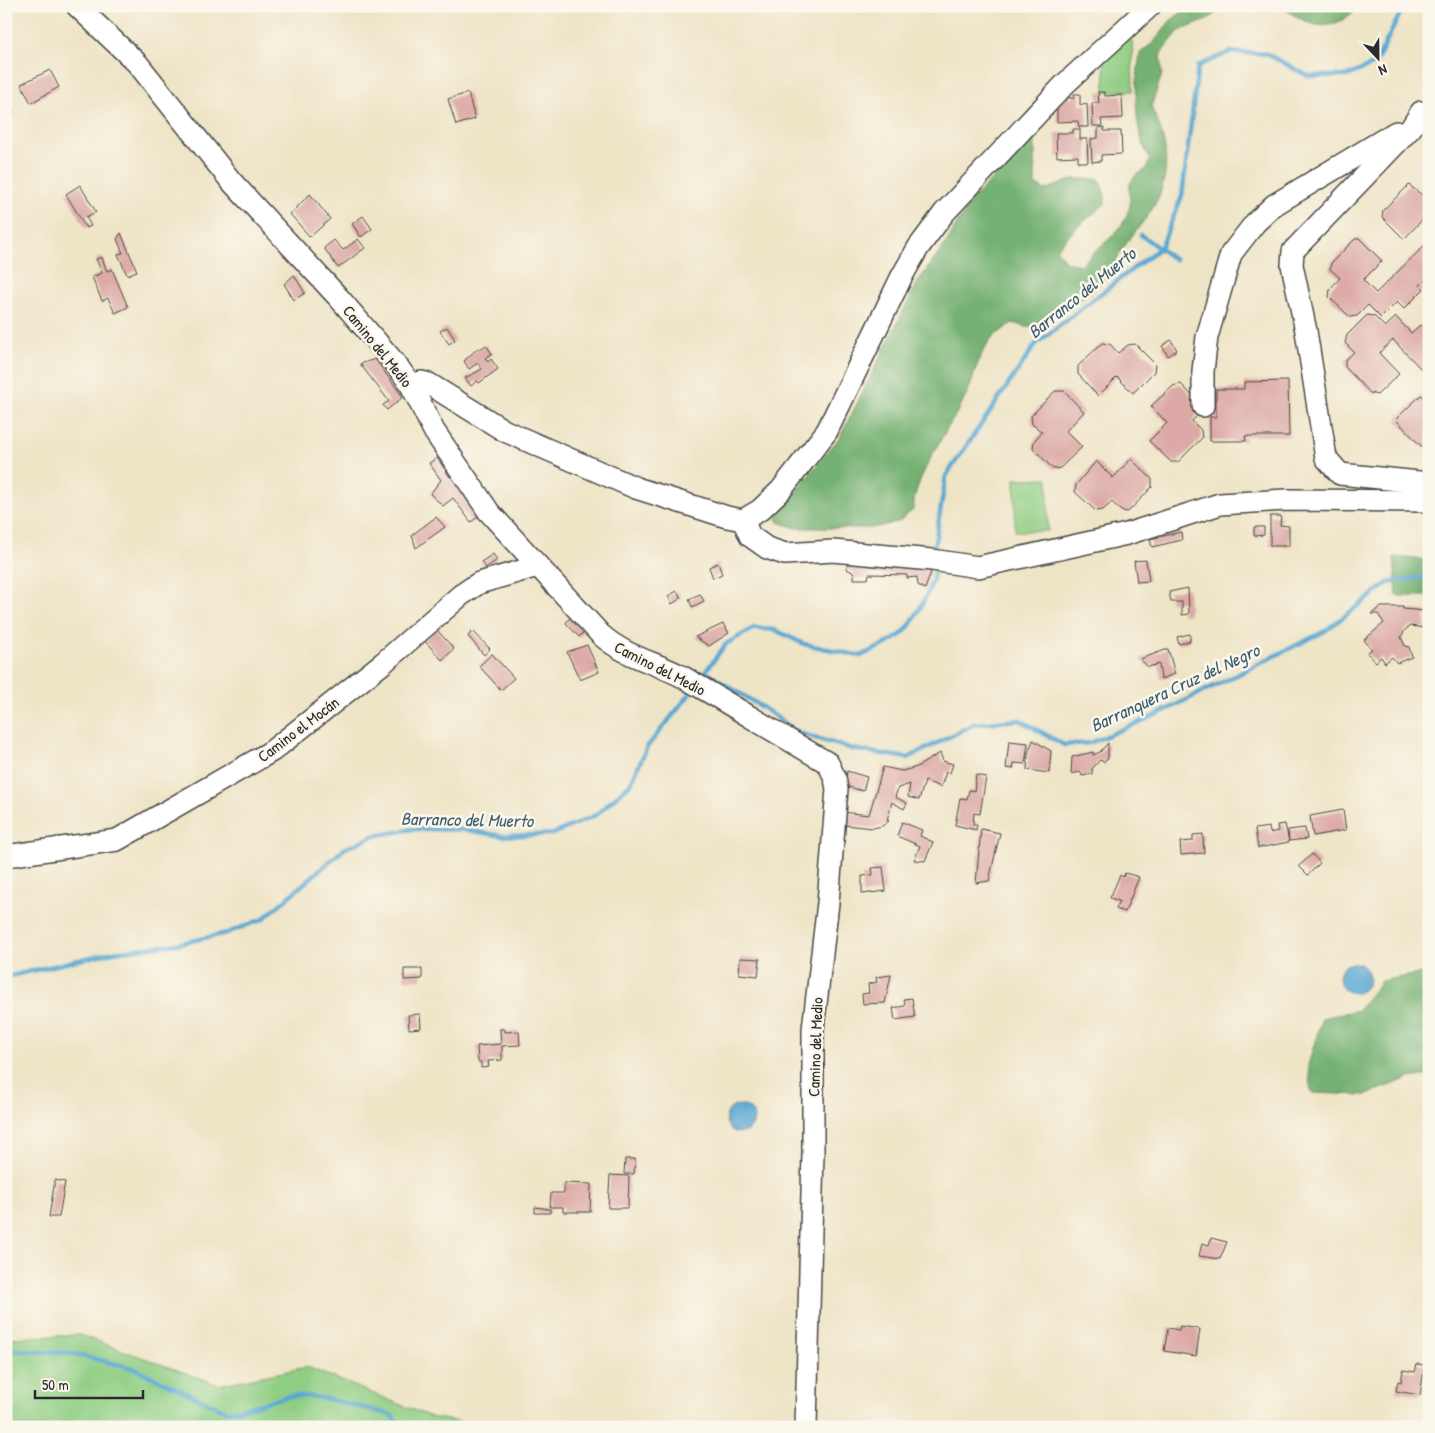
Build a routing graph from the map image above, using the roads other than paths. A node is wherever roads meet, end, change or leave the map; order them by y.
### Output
1 (77, 6) edge
2 (1150, 6) edge
3 (1425, 108) edge
4 (411, 385) junction
5 (1203, 406) dead end
6 (1429, 483) edge
7 (1429, 501) edge
8 (743, 520) junction
9 (538, 566) junction
10 (6, 856) edge
11 (806, 1427) edge

1 - 4 street, Camino del Medio
2 - 8 street
3 - 5 street
3 - 6 street
4 - 8 street
4 - 9 street, Camino del Medio
7 - 8 street
9 - 10 street, Camino el Mocán
9 - 11 street, Camino del Medio

